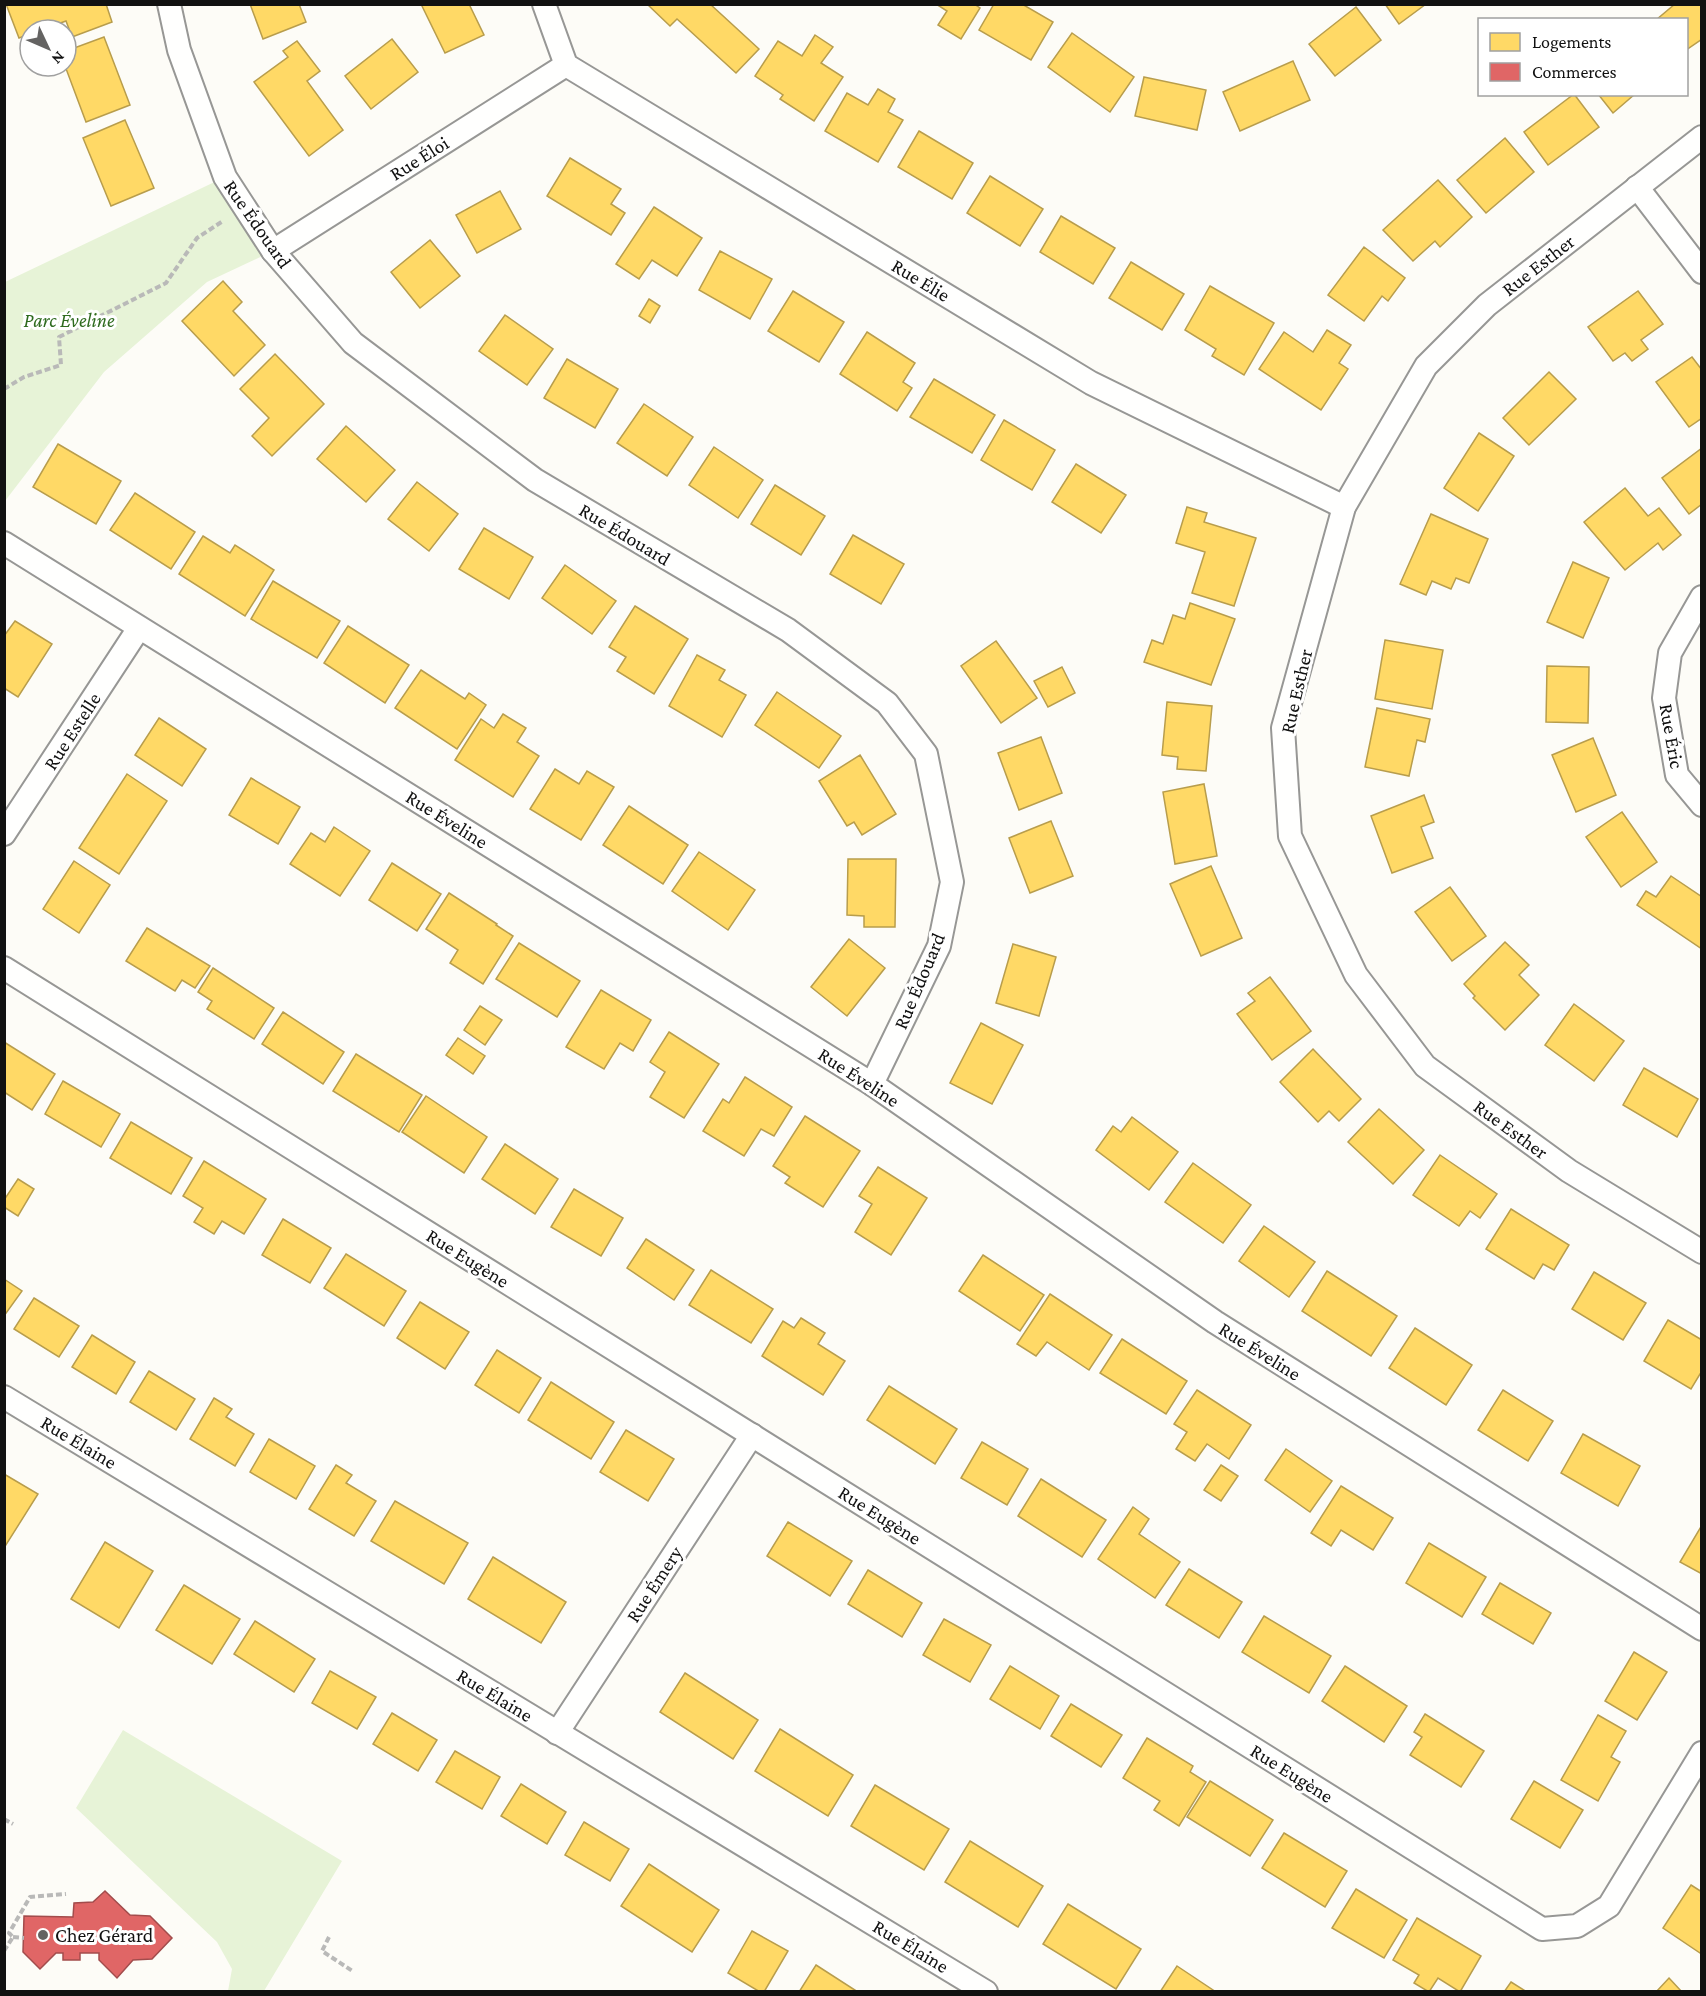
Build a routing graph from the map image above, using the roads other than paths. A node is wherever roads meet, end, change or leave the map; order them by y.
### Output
1 (169, 4) edge
2 (544, 4) edge
3 (566, 65) junction
4 (1701, 137) edge
5 (1637, 187) junction
6 (273, 251) junction
7 (1701, 272) edge
8 (1344, 507) junction
9 (4, 543) edge
10 (1701, 597) edge
11 (139, 628) junction
12 (1701, 805) edge
13 (4, 834) edge
14 (4, 968) edge
15 (872, 1084) junction
16 (1701, 1252) edge
17 (4, 1397) edge
18 (752, 1435) junction
19 (1701, 1629) edge
20 (557, 1733) junction
21 (1701, 1753) edge
22 (986, 1992) edge

1 - 6 street, Rue Édouard
2 - 3 street
3 - 6 street, Rue Éloi
3 - 8 street, Rue Élie
4 - 5 street, Rue Esther
5 - 7 street
5 - 8 street, Rue Esther
6 - 15 street, Rue Édouard
8 - 16 street, Rue Esther
9 - 11 street, Rue Éveline
10 - 12 street, Rue Éric
11 - 13 street, Rue Estelle
11 - 15 street, Rue Éveline
14 - 18 street, Rue Eugène
15 - 19 street, Rue Éveline
17 - 20 street, Rue Élaine
18 - 20 street, Rue Émery
18 - 21 street, Rue Eugène
20 - 22 street, Rue Élaine

